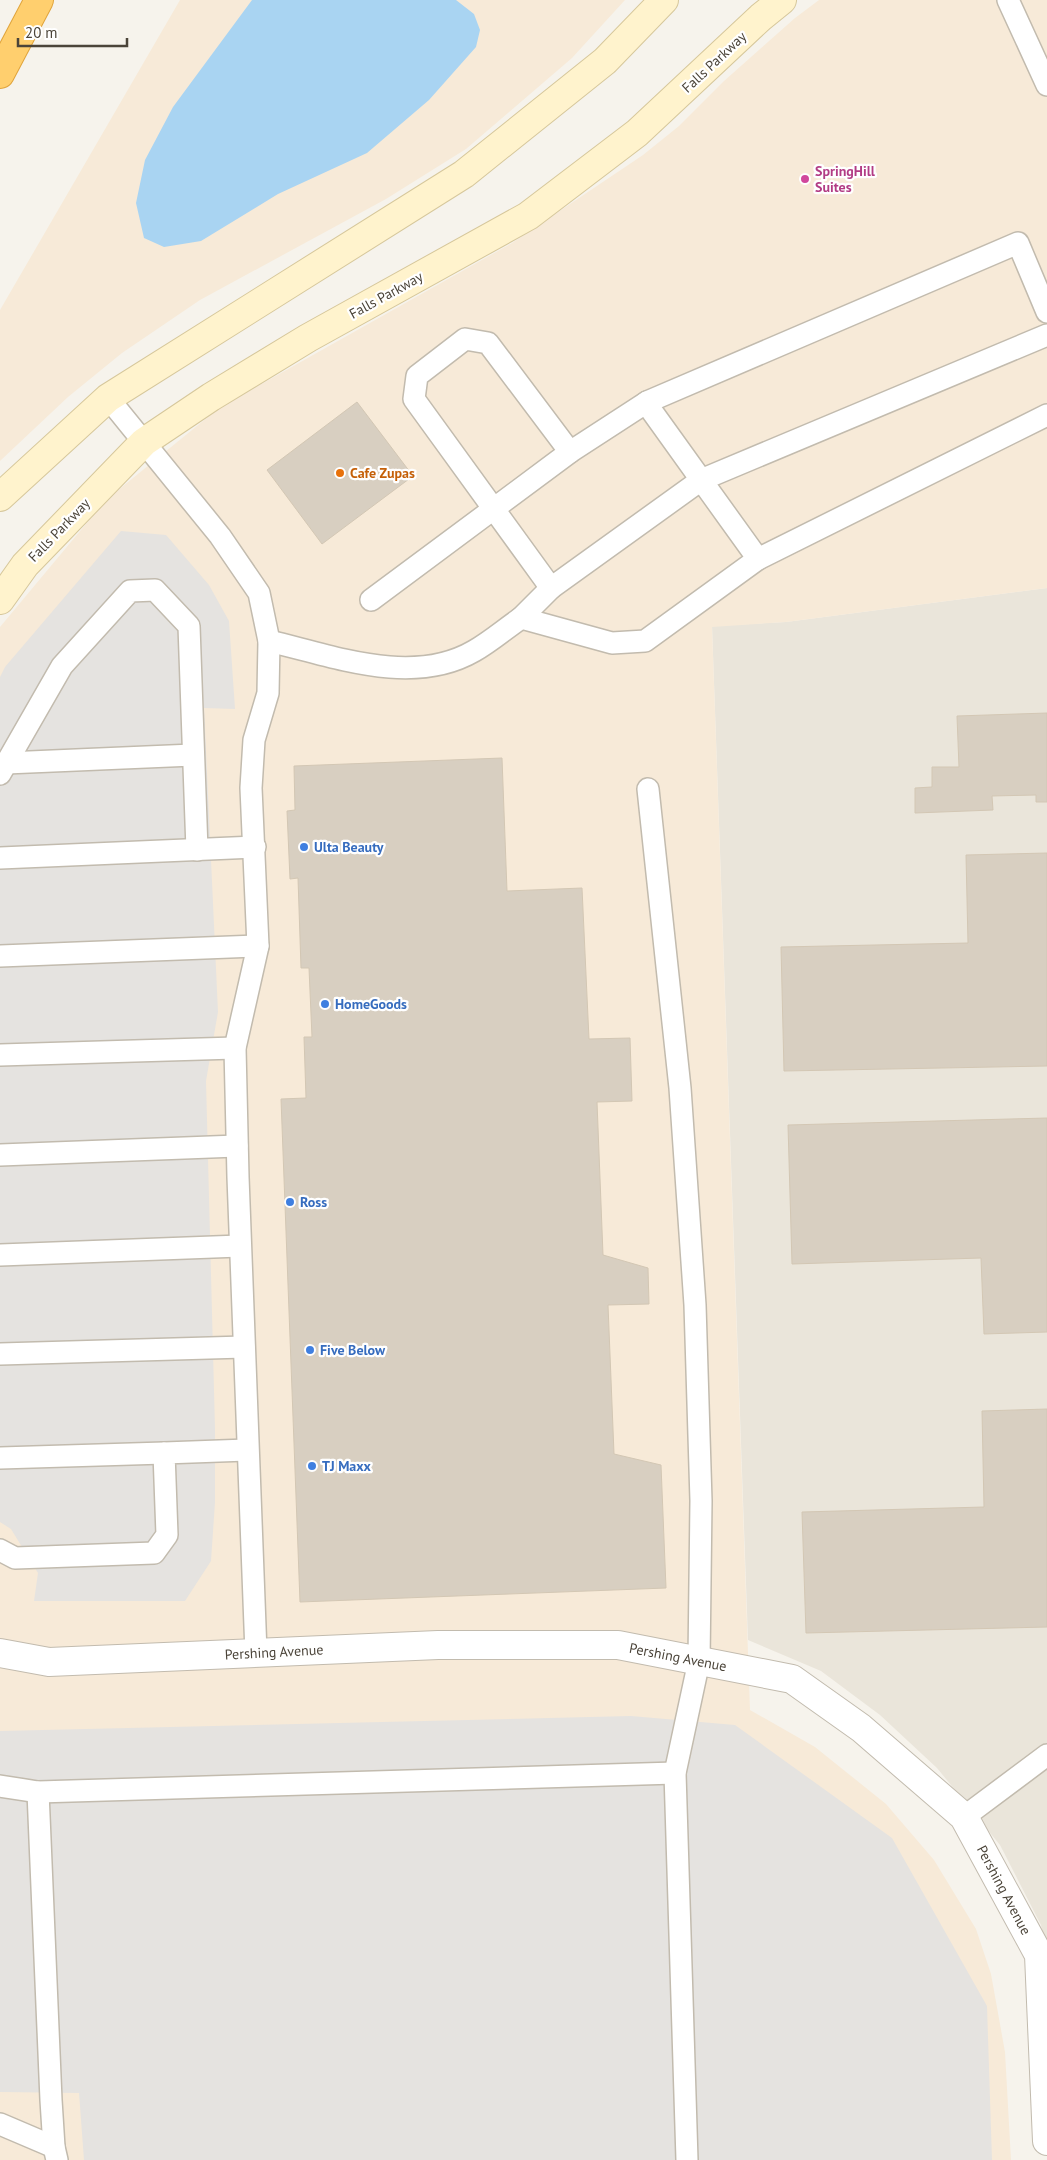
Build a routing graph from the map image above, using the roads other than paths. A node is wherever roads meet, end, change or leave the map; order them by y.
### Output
1 (40, 0) edge
2 (664, 0) edge
3 (782, 0) edge
4 (1008, 0) edge
5 (0, 74) edge
6 (1047, 85) edge
7 (1047, 312) edge
8 (1047, 335) edge
9 (108, 398) junction
10 (648, 402) junction
11 (1047, 415) edge
12 (144, 442) junction
13 (570, 452) junction
14 (701, 480) junction
15 (0, 497) edge
16 (494, 510) junction
17 (758, 559) junction
18 (551, 588) junction
19 (0, 600) edge
20 (370, 600) dead end
21 (521, 618) junction
22 (270, 641) junction
23 (193, 755) junction
24 (3, 768) edge
25 (648, 789) dead end
26 (255, 847) junction
27 (196, 850) junction
28 (0, 858) edge
29 (258, 946) junction
30 (0, 956) edge
31 (235, 1048) junction
32 (0, 1055) edge
33 (237, 1146) junction
34 (0, 1155) edge
35 (240, 1246) junction
36 (0, 1255) edge
37 (244, 1347) junction
38 (0, 1354) edge
39 (247, 1450) junction
40 (164, 1453) junction
41 (0, 1458) edge
42 (0, 1550) edge
43 (0, 1653) edge
44 (256, 1653) junction
45 (699, 1661) junction
46 (1047, 1756) edge
47 (675, 1773) junction
48 (0, 1786) edge
49 (38, 1792) junction
50 (964, 1817) junction
51 (0, 2124) edge
52 (1047, 2141) edge
53 (55, 2153) edge
54 (687, 2160) edge

1 - 5 highway
2 - 9 street
3 - 12 street, Falls Parkway
4 - 6 lane
7 - 10 lane
8 - 14 lane
9 - 12 lane
9 - 15 street
10 - 13 lane
10 - 14 lane
11 - 17 lane
12 - 19 street, Falls Parkway
12 - 22 lane
13 - 16 lane
13 - 16 lane
14 - 17 lane
14 - 18 lane
16 - 18 lane
16 - 20 lane
17 - 21 lane
18 - 21 lane
21 - 22 lane
22 - 26 lane
23 - 24 lane
23 - 24 lane
23 - 27 lane
25 - 45 lane
26 - 27 lane
26 - 29 lane
27 - 28 lane
29 - 30 lane
29 - 31 lane
31 - 32 lane
31 - 33 lane
33 - 34 lane
33 - 35 lane
35 - 36 lane
35 - 37 lane
37 - 38 lane
37 - 39 lane
39 - 40 lane
39 - 44 lane
40 - 41 lane
40 - 42 lane
43 - 44 street, Pershing Avenue
44 - 45 street, Pershing Avenue
45 - 47 lane
45 - 50 street, Pershing Avenue
46 - 50 lane
47 - 49 lane
47 - 54 lane
48 - 49 lane
49 - 53 lane
50 - 52 street, Pershing Avenue
51 - 53 lane

